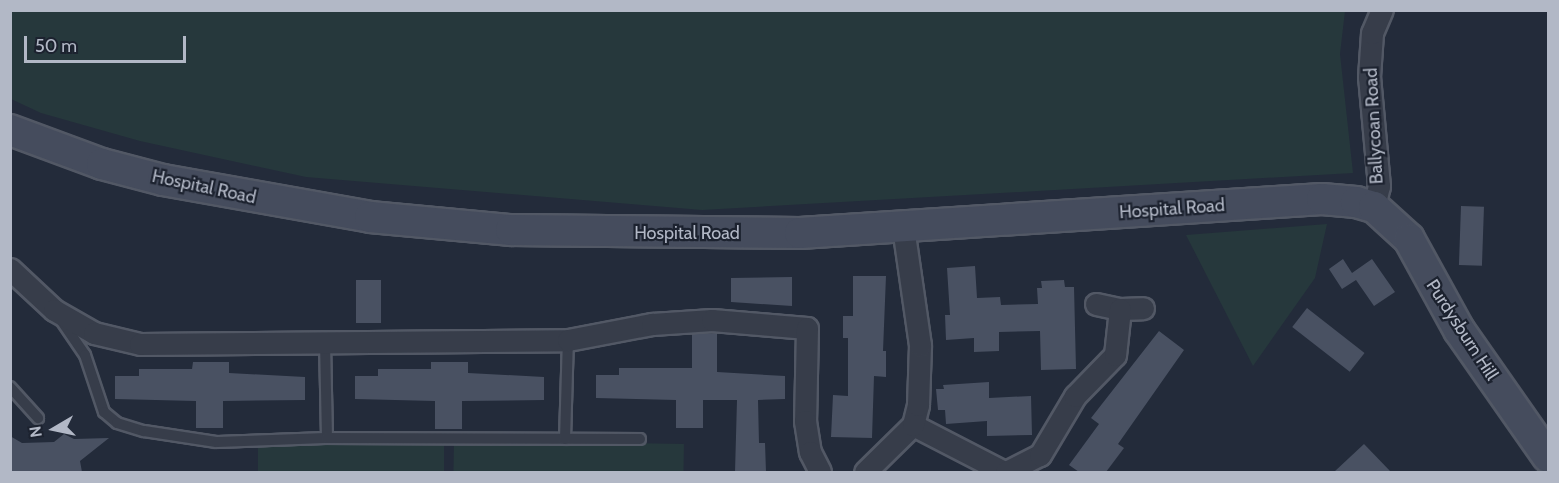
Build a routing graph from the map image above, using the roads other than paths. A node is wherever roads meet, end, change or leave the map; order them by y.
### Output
1 (1382, 10) edge
2 (11, 131) edge
3 (1374, 207) junction
4 (903, 227) junction
5 (10, 269) edge
6 (1096, 303) dead end
7 (1143, 308) dead end
8 (1120, 309) junction
9 (54, 310) junction
10 (568, 340) junction
11 (325, 342) junction
12 (10, 387) edge
13 (38, 418) dead end
14 (913, 425) junction
15 (327, 438) junction
16 (565, 439) junction
17 (640, 439) dead end
18 (1548, 457) edge
19 (820, 472) edge
20 (865, 472) edge
21 (1005, 472) edge

1 - 3 street, Ballycoan Road
2 - 4 main road, Hospital Road
3 - 4 main road, Hospital Road
3 - 18 main road, Purdysburn Hill
4 - 14 street
5 - 9 street
6 - 8 street
7 - 8 street
8 - 21 street
9 - 11 street
9 - 15 lane
10 - 11 street
10 - 16 lane
10 - 19 street
11 - 15 lane
12 - 13 lane
14 - 20 street
14 - 21 street
15 - 16 lane
16 - 17 lane

